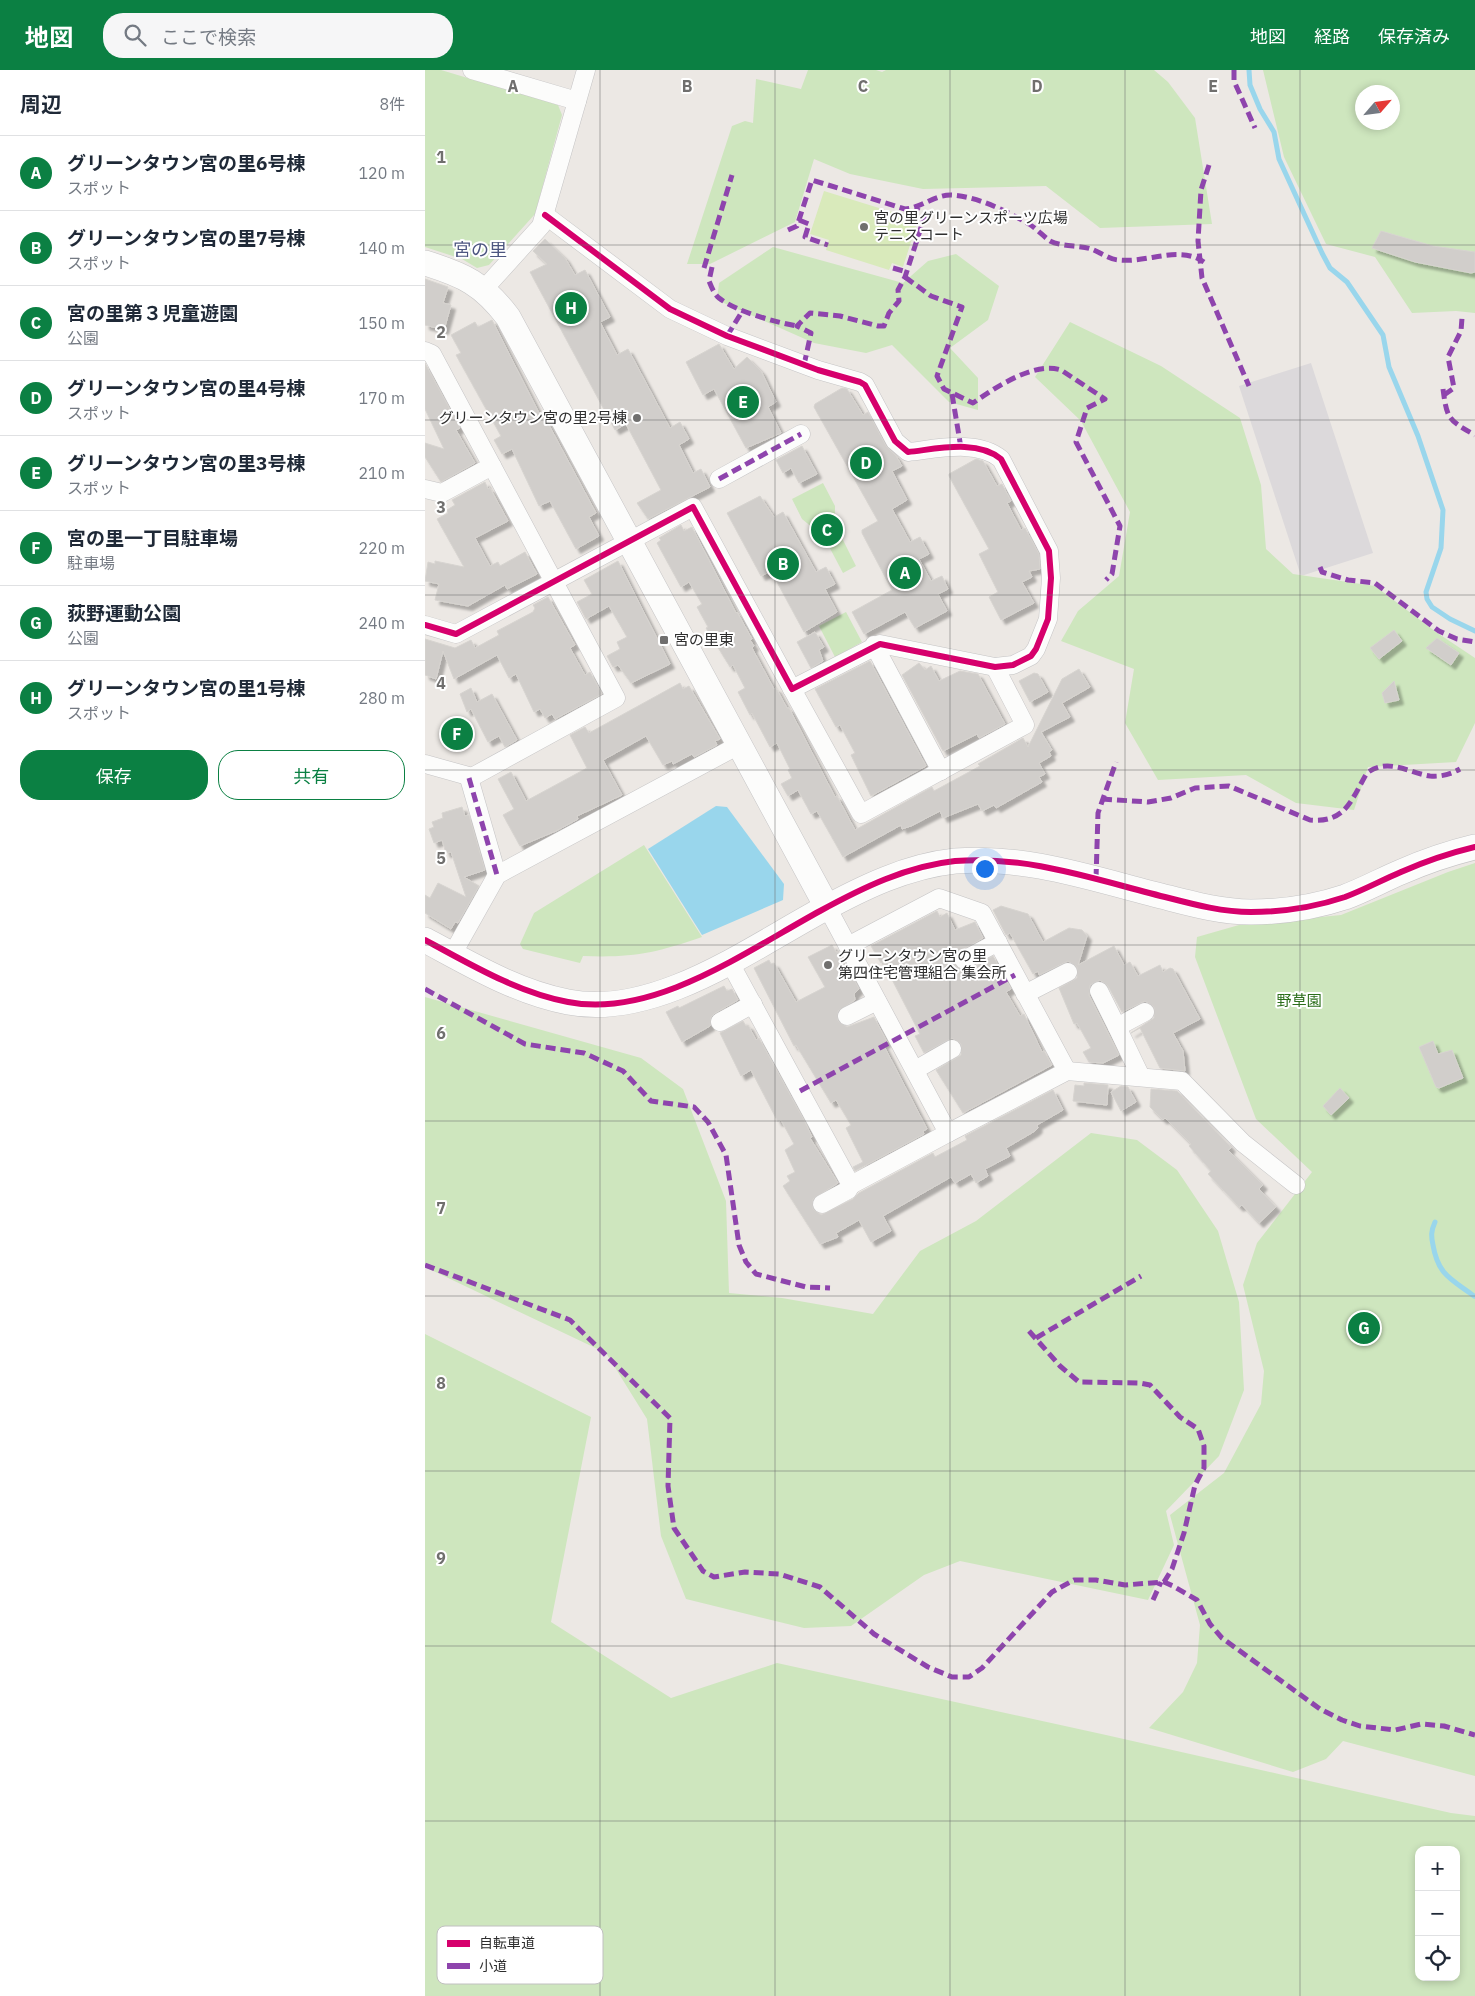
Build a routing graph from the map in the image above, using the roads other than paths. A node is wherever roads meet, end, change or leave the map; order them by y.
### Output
1 (472, 70) edge
2 (587, 70) edge
3 (577, 101) junction
4 (545, 215) junction
5 (425, 263) edge
6 (484, 289) junction
7 (425, 352) edge
8 (801, 434) dead end
9 (492, 466) junction
10 (719, 479) dead end
11 (425, 489) edge
12 (628, 540) junction
13 (555, 582) junction
14 (425, 625) edge
15 (874, 645) junction
16 (995, 667) junction
17 (792, 689) junction
18 (739, 745) junction
19 (425, 764) edge
20 (941, 771) junction
21 (469, 778) junction
22 (1475, 847) edge
23 (497, 875) junction
24 (827, 907) junction
25 (425, 940) edge
26 (998, 942) junction
27 (848, 946) junction
28 (452, 955) junction
29 (964, 960) dead end
30 (729, 961) junction
31 (1068, 972) dead end
32 (1099, 991) dead end
33 (1025, 994) junction
34 (877, 1001) junction
35 (753, 1004) junction
36 (1145, 1012) dead end
37 (847, 1016) dead end
38 (720, 1022) dead end
39 (1117, 1027) junction
40 (952, 1049) dead end
41 (915, 1070) junction
42 (1067, 1071) junction
43 (1141, 1076) junction
44 (949, 1133) junction
45 (1284, 1182) dead end
46 (851, 1185) junction
47 (822, 1204) dead end

1 - 3 street
2 - 3 street
3 - 4 street
4 - 6 street
4 - 16 street
5 - 6 street
6 - 12 street
7 - 9 street
8 - 10 street
9 - 11 street
9 - 13 street
12 - 13 street
12 - 17 street
12 - 18 street
13 - 14 street
13 - 21 street
15 - 16 street
15 - 17 street
15 - 20 street
16 - 20 street
17 - 20 street
18 - 23 street
18 - 24 street
19 - 21 street
21 - 23 street
22 - 24 street
23 - 28 street
24 - 27 street
24 - 30 street
25 - 28 street
26 - 27 street
26 - 29 street
26 - 33 street
27 - 34 street
28 - 30 street
30 - 35 street
31 - 33 street
32 - 39 street
33 - 42 street
34 - 37 street
34 - 41 street
35 - 38 street
35 - 46 street
36 - 39 street
39 - 43 street
40 - 41 street
41 - 44 street
42 - 43 street
42 - 44 street
43 - 45 street
44 - 46 street
46 - 47 street

